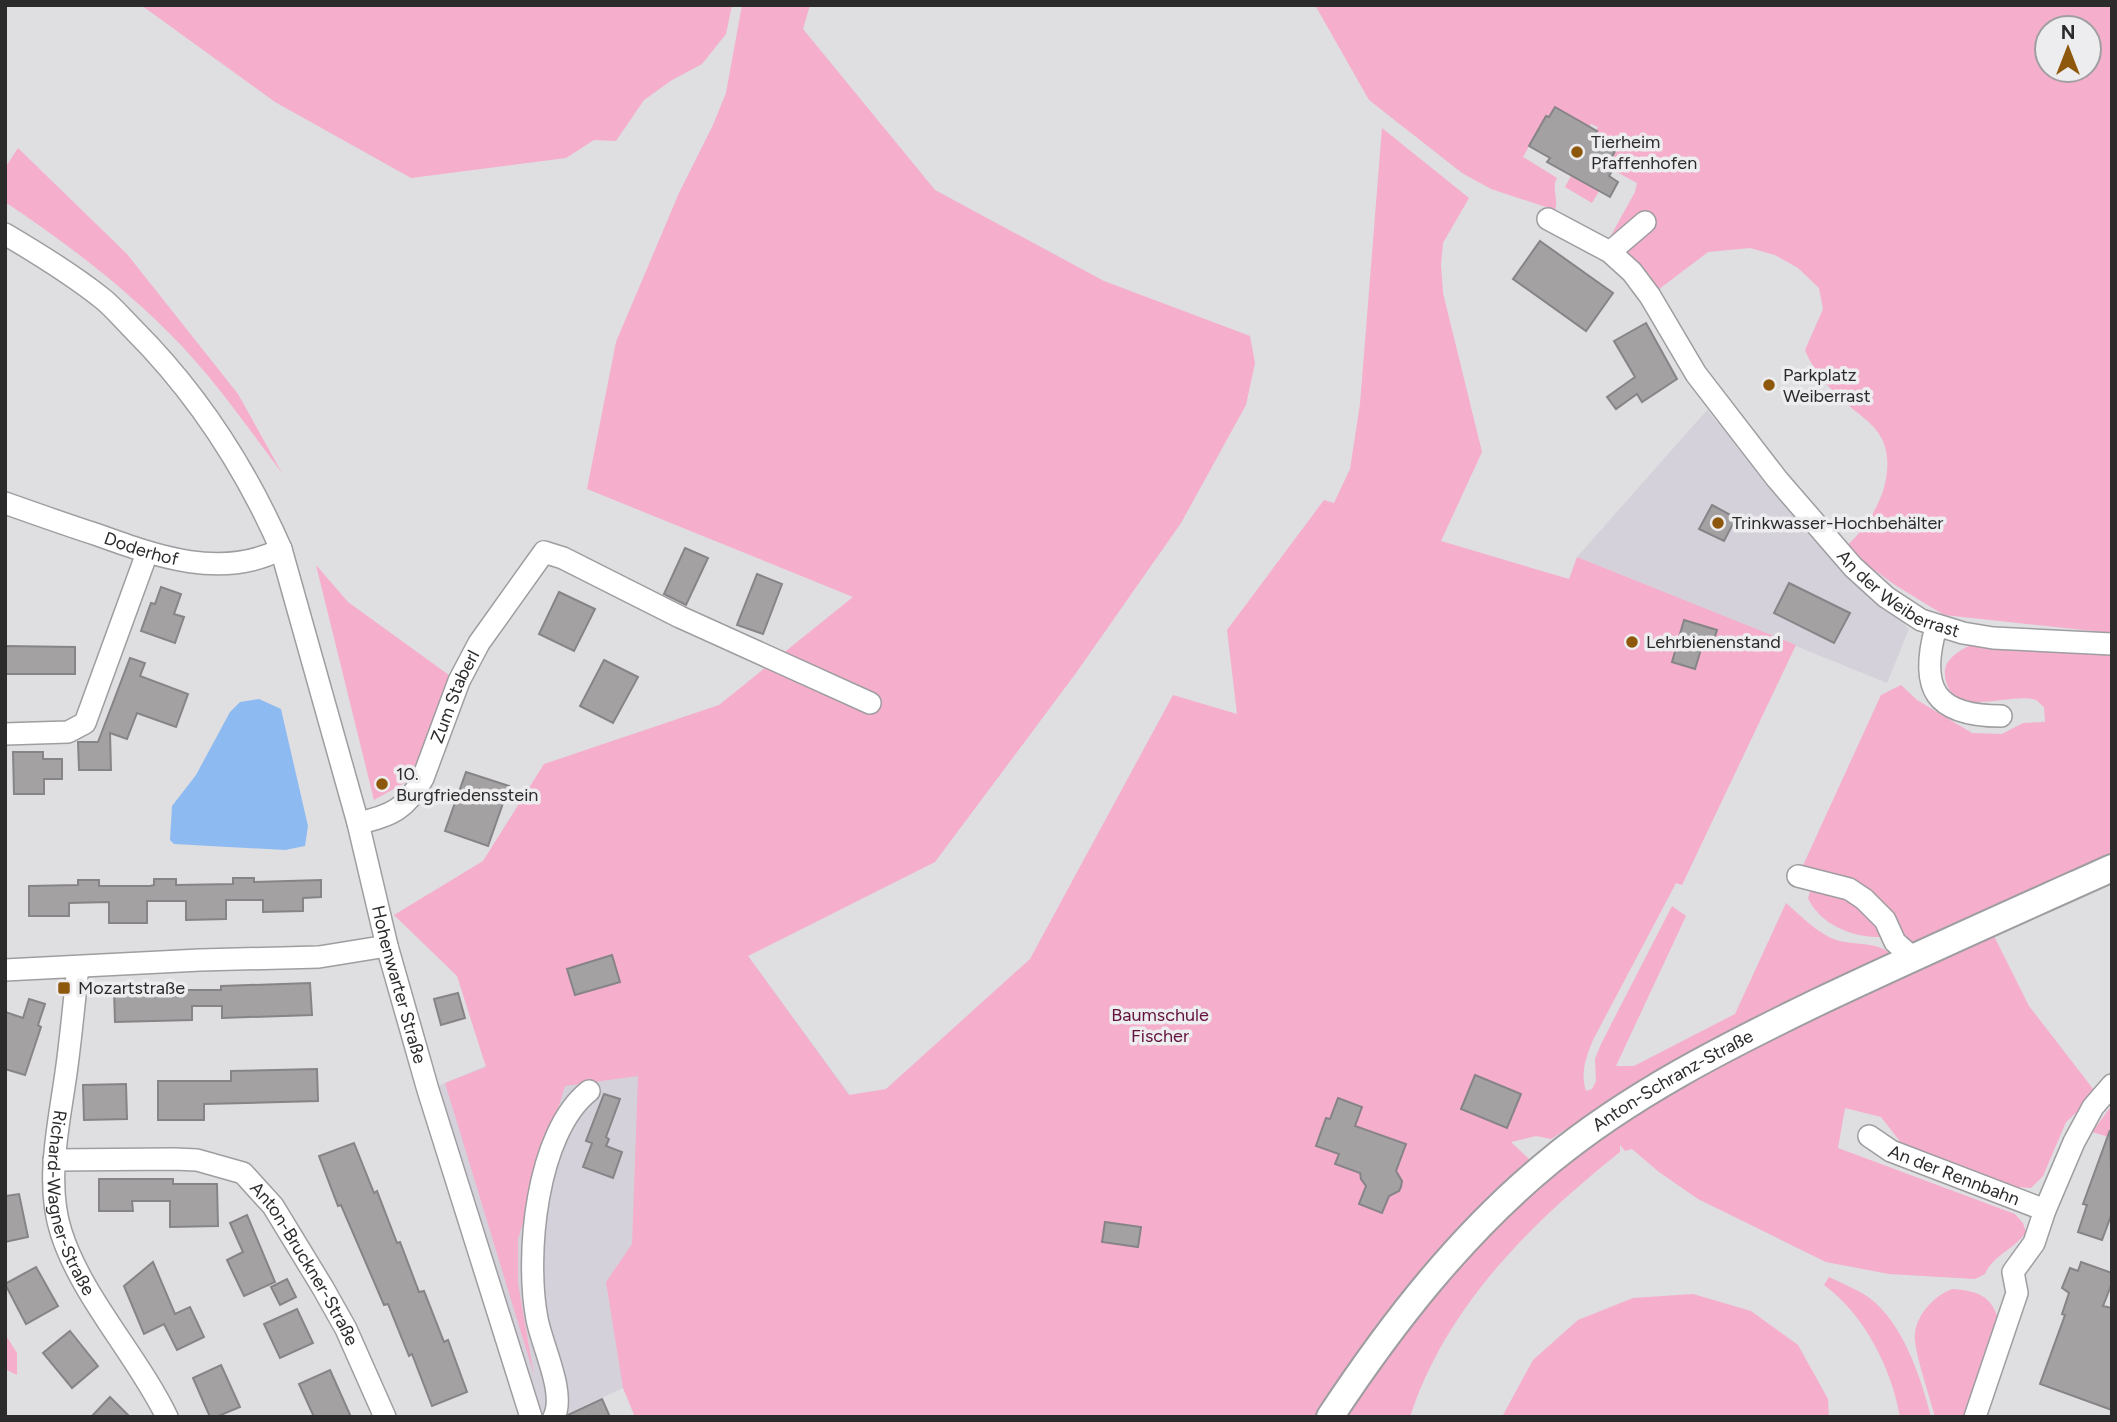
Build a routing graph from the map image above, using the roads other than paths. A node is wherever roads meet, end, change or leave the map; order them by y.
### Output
1 (1548, 219) dead end
2 (1645, 222) dead end
3 (5, 234) edge
4 (1610, 253) junction
5 (5, 503) edge
6 (281, 549) junction
7 (147, 553) junction
8 (1936, 626) junction
9 (2112, 644) edge
10 (870, 703) dead end
11 (2001, 716) dead end
12 (5, 734) edge
13 (358, 823) junction
14 (2112, 868) edge
15 (1798, 876) dead end
16 (387, 946) junction
17 (1912, 957) junction
18 (78, 967) junction
19 (5, 970) edge
20 (2112, 1085) edge
21 (589, 1091) dead end
22 (1869, 1136) dead end
23 (54, 1160) junction
24 (2045, 1210) junction
25 (167, 1417) edge
26 (385, 1417) edge
27 (531, 1417) edge
28 (554, 1417) edge
29 (1330, 1417) edge
30 (1975, 1417) edge

1 - 4 street, An der Weiberrast
2 - 4 street
3 - 6 street, Hohenwarter Straße
4 - 8 street, An der Weiberrast
5 - 7 street, Doderhof
6 - 7 street, Doderhof
6 - 13 street, Hohenwarter Straße
7 - 12 street
8 - 9 street, An der Weiberrast
8 - 11 street
10 - 13 street, Zum Staberl
13 - 16 street, Hohenwarter Straße
14 - 17 main road, Anton-Schranz-Straße
15 - 17 street
16 - 18 street
16 - 27 street, Hohenwarter Straße
17 - 29 main road, Anton-Schranz-Straße
18 - 19 street
18 - 23 street, Richard-Wagner-Straße
20 - 24 street, An der Rennbahn
21 - 28 street
22 - 24 street, An der Rennbahn
23 - 25 street, Richard-Wagner-Straße
23 - 26 street, Anton-Bruckner-Straße
24 - 30 street, An der Rennbahn

